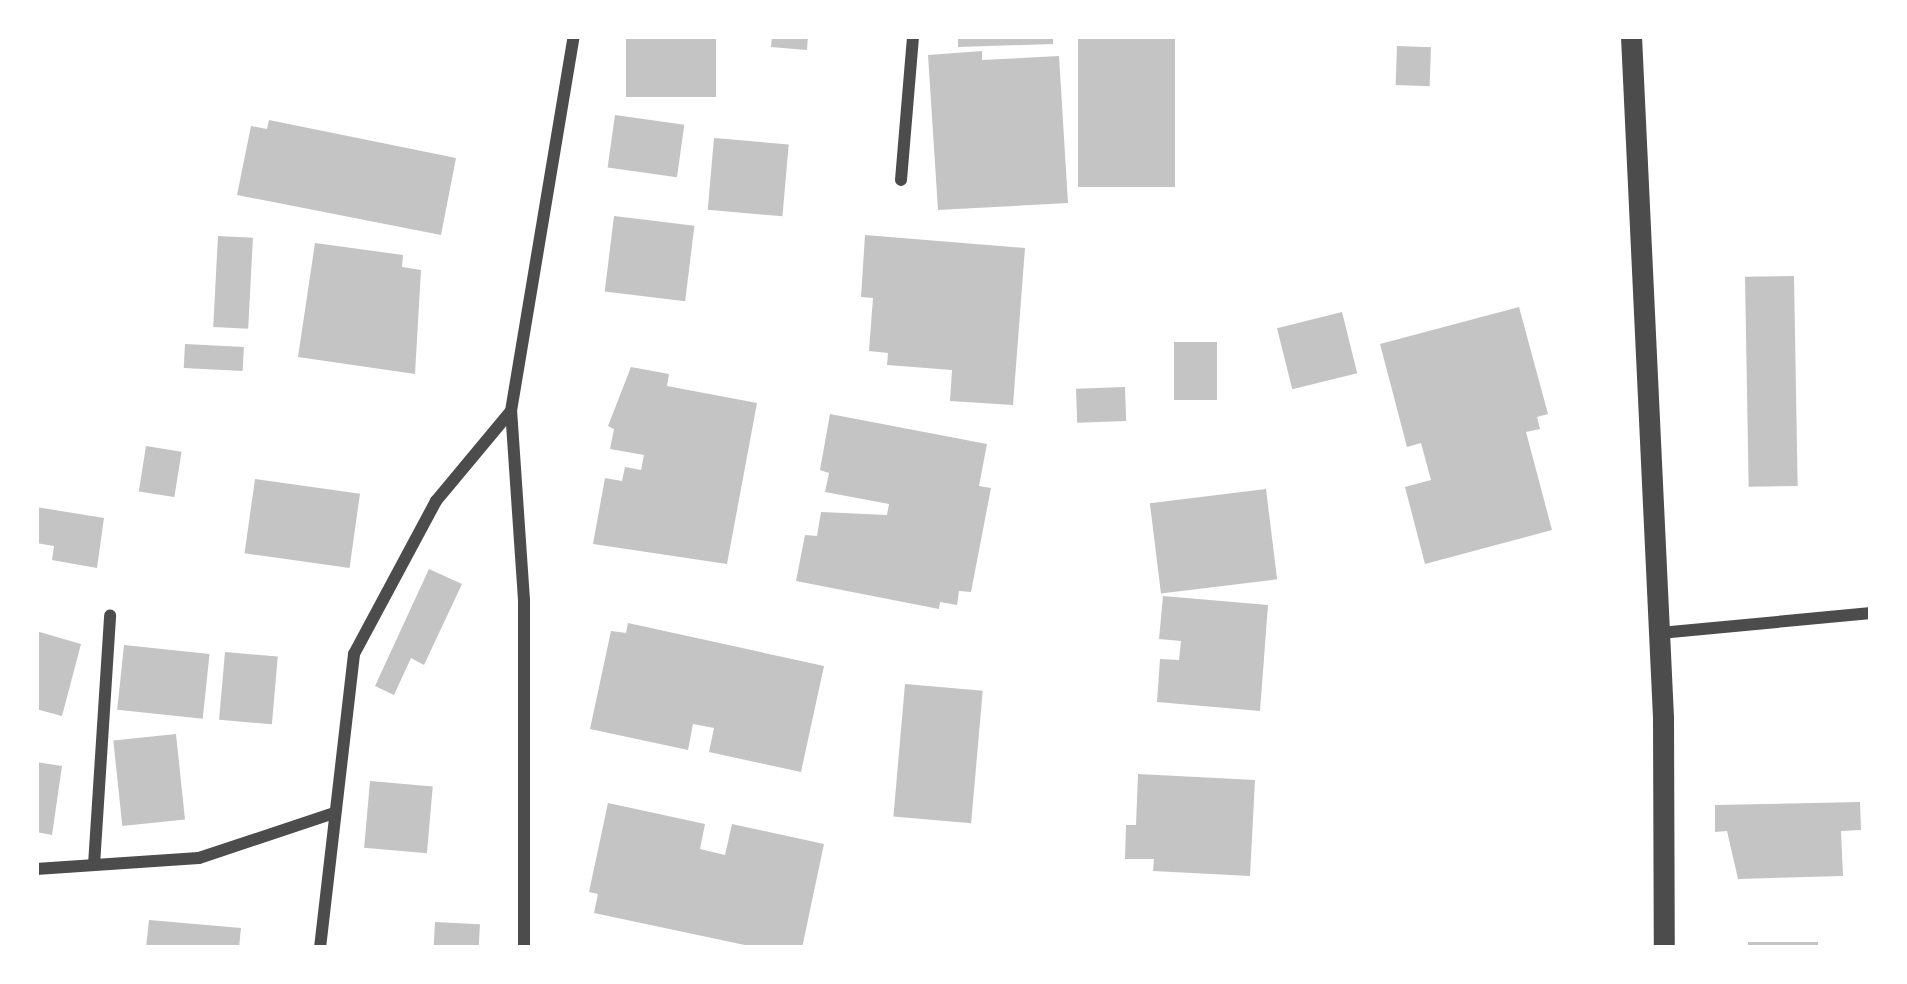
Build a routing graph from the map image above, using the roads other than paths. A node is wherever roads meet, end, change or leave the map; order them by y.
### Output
1 (574, 36) edge
2 (913, 36) edge
3 (1630, 36) edge
4 (901, 180) dead end
5 (511, 411) junction
6 (1871, 613) edge
7 (110, 616) dead end
8 (1660, 634) junction
9 (334, 813) junction
10 (94, 865) junction
11 (36, 869) edge
12 (320, 948) edge
13 (524, 948) edge
14 (1664, 948) edge

1 - 5 street
2 - 4 street
3 - 8 street
5 - 9 street
5 - 13 street
6 - 8 street
7 - 10 street
8 - 14 street
9 - 10 street
9 - 12 street
10 - 11 street

